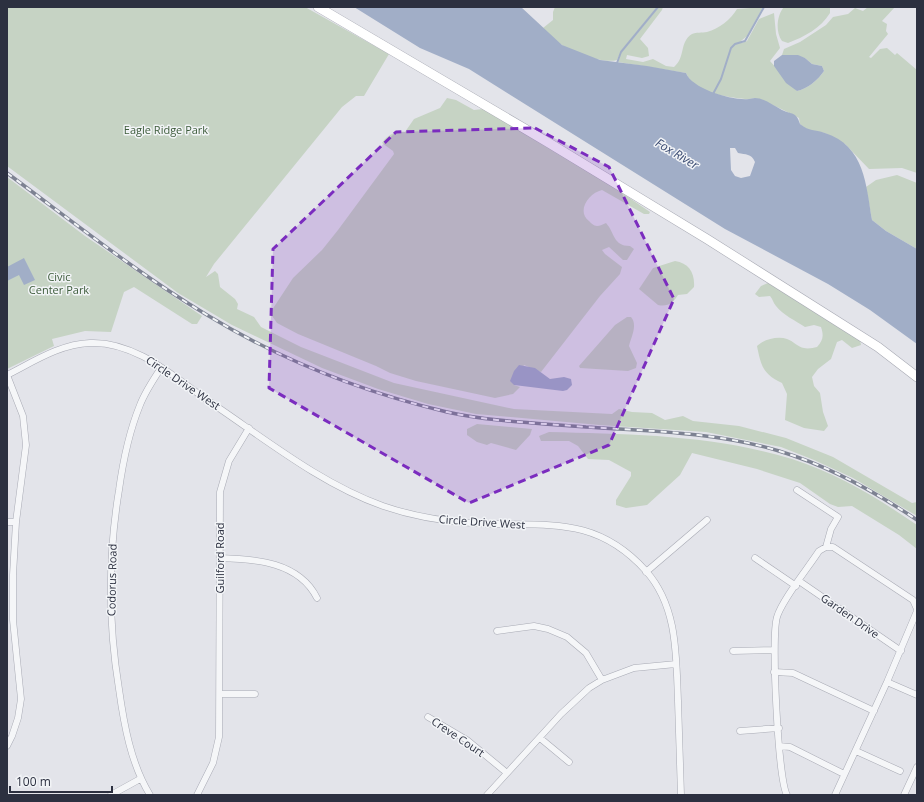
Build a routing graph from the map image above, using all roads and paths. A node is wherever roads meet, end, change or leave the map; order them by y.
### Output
1 (318, 7) edge
2 (161, 368) junction
3 (7, 375) edge
4 (917, 377) edge
5 (249, 428) junction
6 (797, 490) dead end
7 (707, 520) dead end
8 (7, 522) edge
9 (16, 522) junction
10 (826, 547) junction
11 (220, 558) junction
12 (755, 558) dead end
13 (646, 572) junction
14 (797, 583) junction
15 (317, 598) dead end
16 (917, 610) edge
17 (10, 621) edge
18 (497, 631) dead end
19 (774, 650) junction
20 (901, 651) junction
21 (733, 652) dead end
22 (676, 664) junction
23 (774, 672) junction
24 (602, 680) junction
25 (887, 682) junction
26 (220, 694) junction
27 (255, 694) dead end
28 (917, 695) edge
29 (874, 711) junction
30 (428, 716) dead end
31 (778, 728) junction
32 (740, 731) dead end
33 (540, 738) junction
34 (7, 746) edge
35 (779, 746) junction
36 (856, 751) junction
37 (569, 762) dead end
38 (917, 767) edge
39 (900, 771) dead end
40 (507, 773) junction
41 (844, 774) junction
42 (140, 779) junction
43 (111, 795) edge
44 (150, 795) edge
45 (197, 795) edge
46 (487, 795) edge
47 (681, 795) edge
48 (787, 795) edge
49 (835, 795) edge
50 (904, 795) edge

1 - 4 street
2 - 3 street, Circle Drive West
2 - 5 street, Circle Drive West
2 - 42 street, Codorus Road
3 - 9 street
5 - 11 street, Guilford Road
5 - 13 street, Circle Drive West
6 - 10 street
7 - 13 street
8 - 9 street
9 - 17 street
10 - 14 street
10 - 16 street
11 - 15 street
11 - 26 street, Guilford Road
12 - 14 street, Garden Drive
13 - 22 street, Circle Drive West
14 - 19 street
14 - 20 street, Garden Drive
16 - 20 street
17 - 34 street
18 - 24 street
19 - 21 street
19 - 23 street
20 - 25 street
22 - 24 street
22 - 47 street, Circle Drive West
23 - 29 street
23 - 31 street
24 - 33 street
25 - 28 street
25 - 29 street
26 - 27 street
26 - 45 street, Guilford Road
29 - 36 street
30 - 40 street, Creve Court
31 - 32 street
31 - 35 street
33 - 37 street
33 - 40 street
35 - 41 street
35 - 48 street
36 - 39 street
36 - 41 street
38 - 50 street
40 - 46 street
41 - 49 street
42 - 43 street
42 - 44 street, Codorus Road

